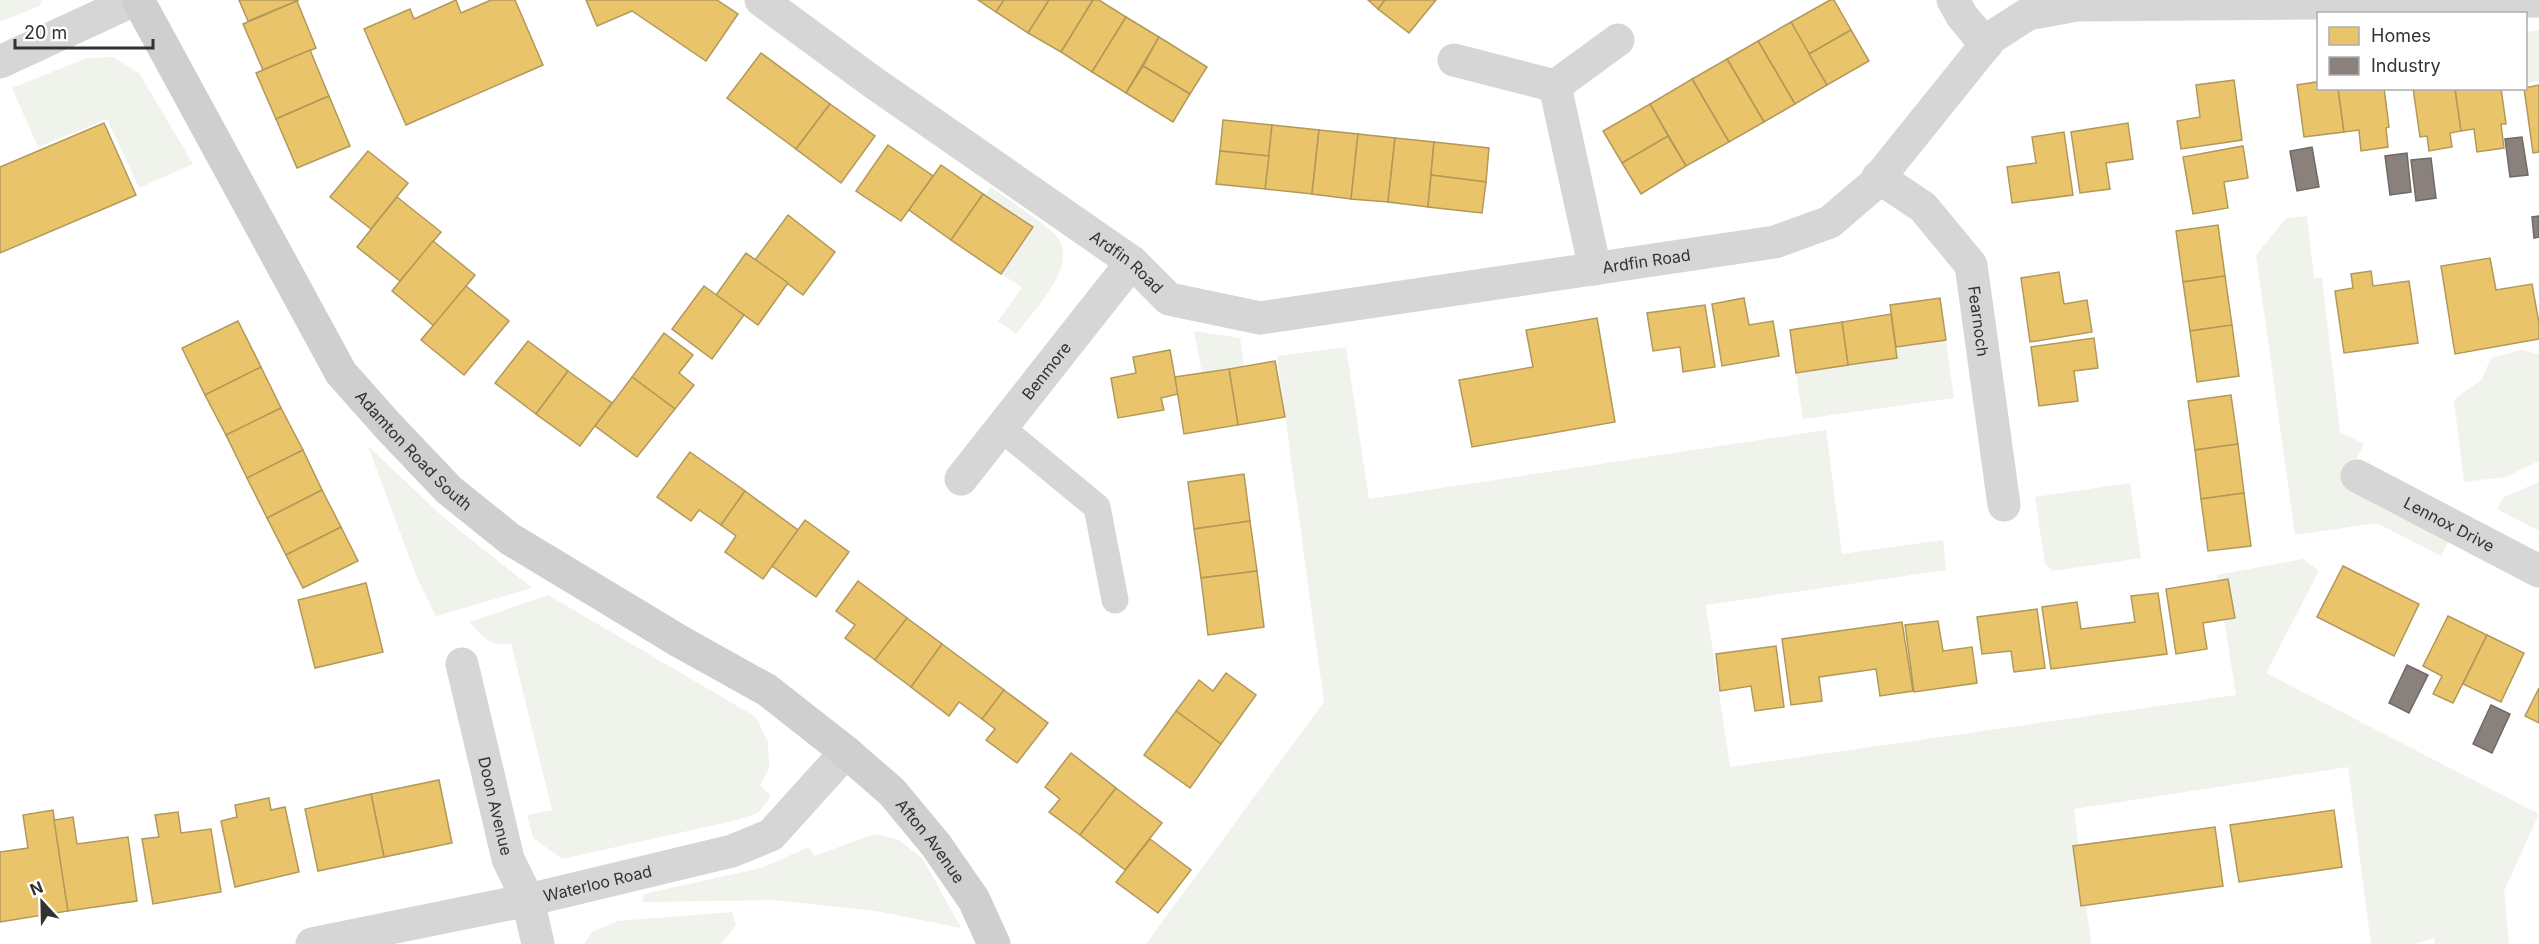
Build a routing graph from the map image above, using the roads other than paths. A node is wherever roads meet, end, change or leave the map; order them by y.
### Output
1 (136, 0) edge
2 (761, 0) edge
3 (1953, 0) edge
4 (2539, 1) edge
5 (2186, 2) edge
6 (1618, 40) dead end
7 (1986, 45) junction
8 (1454, 60) dead end
9 (0, 62) edge
10 (1555, 86) junction
11 (1878, 177) junction
12 (1132, 262) junction
13 (1595, 268) junction
14 (1001, 428) junction
15 (2357, 476) dead end
16 (961, 479) dead end
17 (2004, 505) dead end
18 (2539, 571) edge
19 (1115, 600) dead end
20 (462, 664) dead end
21 (846, 752) junction
22 (528, 900) junction
23 (312, 944) edge
24 (538, 944) edge
25 (994, 944) edge

1 - 9 street
1 - 21 street, Adamton Road South
2 - 12 street, Ardfin Road
3 - 7 street
4 - 5 street, Ardfin Road
5 - 7 street, Ardfin Road
6 - 10 street
7 - 11 street, Ardfin Road
8 - 10 street
10 - 13 street
11 - 13 street, Ardfin Road
11 - 17 street, Fearnoch
12 - 13 street, Ardfin Road
12 - 14 street, Benmore
14 - 16 street, Benmore
14 - 19 lane
15 - 18 street, Lennox Drive
20 - 22 street, Doon Avenue
21 - 22 street, Waterloo Road
21 - 25 street, Afton Avenue
22 - 23 street, Waterloo Road
22 - 24 street, Doon Avenue

